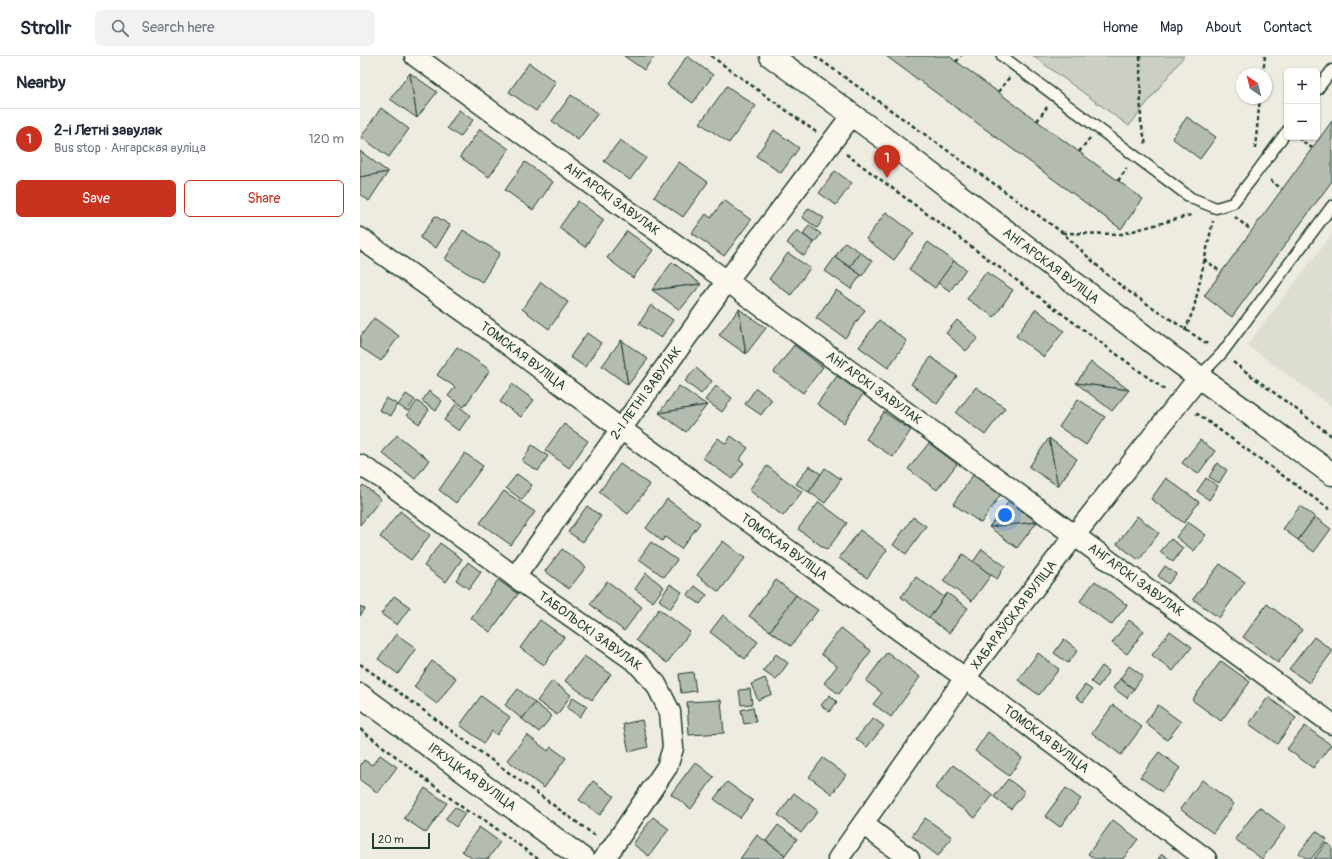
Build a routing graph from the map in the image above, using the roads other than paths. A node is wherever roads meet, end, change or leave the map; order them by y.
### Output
1 (415, 56) edge
2 (771, 56) edge
3 (1002, 56) edge
4 (1332, 70) edge
5 (1320, 86) edge
6 (852, 115) junction
7 (1284, 135) edge
8 (1332, 206) edge
9 (360, 238) edge
10 (727, 281) junction
11 (1199, 377) junction
12 (621, 429) junction
13 (360, 465) edge
14 (1332, 474) edge
15 (1075, 535) junction
16 (515, 577) junction
17 (965, 678) junction
18 (360, 695) edge
19 (1332, 724) edge
20 (863, 824) junction
21 (607, 853) edge
22 (584, 859) edge
23 (838, 859) edge
24 (909, 859) edge
25 (1206, 859) edge

1 - 10 street, АНГАРСКІ ЗАВУЛАК
2 - 6 main road, АНГАРСКАЯ ВУЛІЦА
3 - 7 lane
4 - 5 lane
6 - 10 street, 2-І ЛЕТНІ ЗАВУЛАК
6 - 11 main road, АНГАРСКАЯ ВУЛІЦА
8 - 11 lane
9 - 12 street, ТОМСКАЯ ВУЛІЦА
10 - 12 street, 2-І ЛЕТНІ ЗАВУЛАК
10 - 15 street, АНГАРСКІ ЗАВУЛАК
11 - 14 main road, АНГАРСКАЯ ВУЛІЦА
11 - 15 street, ХАБАРАЎСКАЯ ВУЛІЦА
12 - 16 street, 2-І ЛЕТНІ ЗАВУЛАК
12 - 17 street, ТОМСКАЯ ВУЛІЦА
13 - 16 street, ТАБОЛЬСКІ ЗАВУЛАК
15 - 17 street, ХАБАРАЎСКАЯ ВУЛІЦА
15 - 19 street, АНГАРСКІ ЗАВУЛАК
16 - 21 street, ТАБОЛЬСКІ ЗАВУЛАК
17 - 20 street, ХАБАРАЎСКАЯ ВУЛІЦА
17 - 25 street, ТОМСКАЯ ВУЛІЦА
18 - 22 main road, ІРКУЦКАЯ ВУЛІЦА
20 - 23 street, ХАБАРАЎСКАЯ ВУЛІЦА
20 - 24 street

